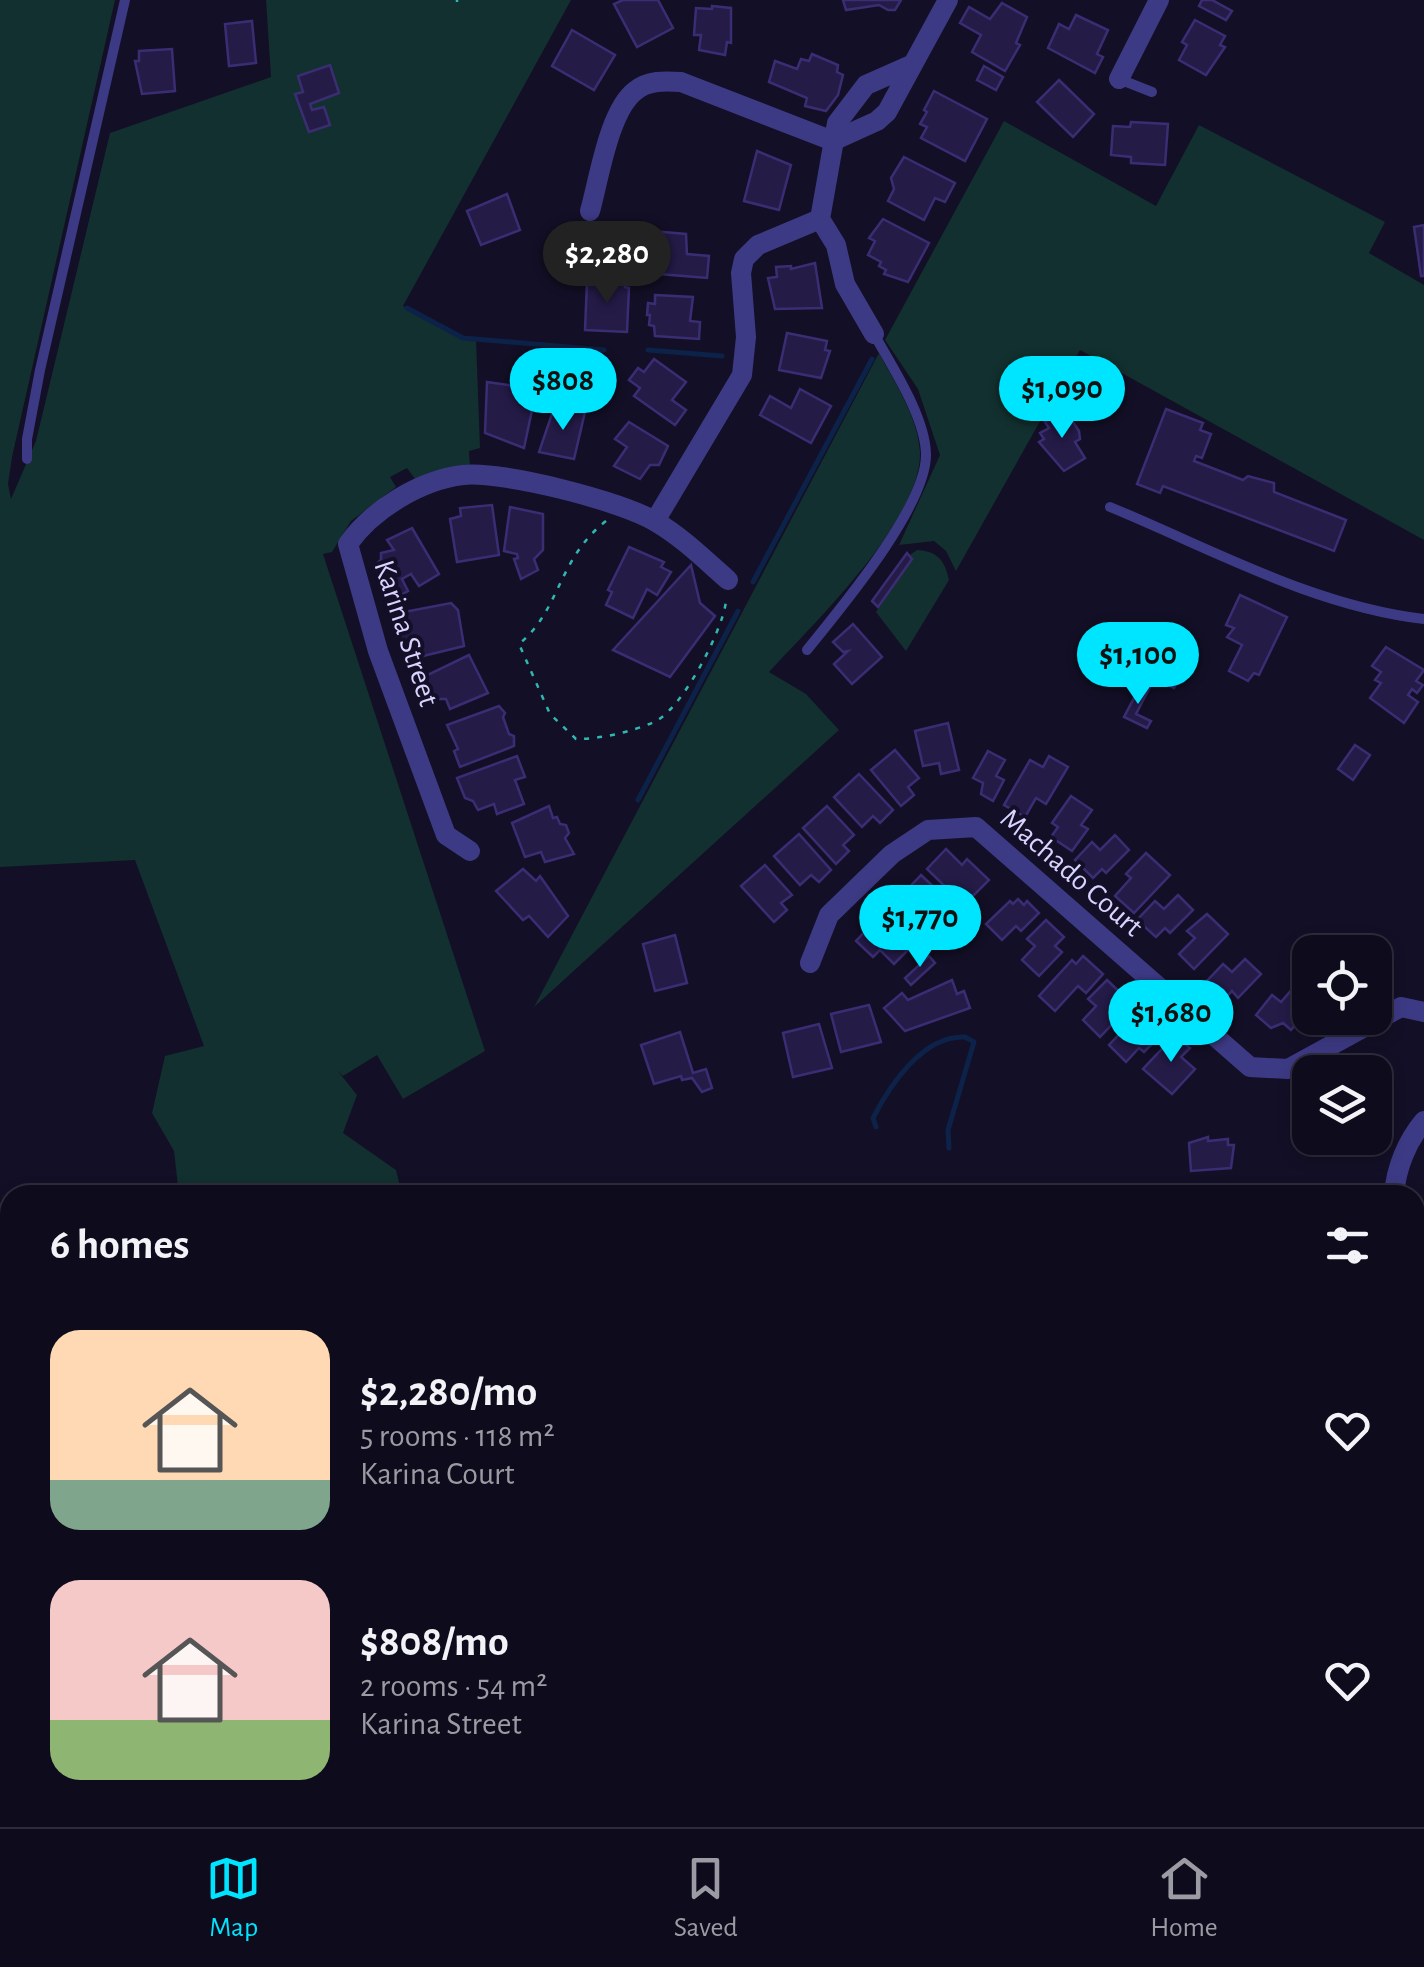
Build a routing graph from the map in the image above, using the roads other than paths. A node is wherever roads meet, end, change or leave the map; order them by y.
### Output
1 (125, 0) edge
2 (948, 0) edge
3 (1159, 0) edge
4 (909, 66) junction
5 (1118, 79) joint
6 (1152, 92) dead end
7 (850, 102) junction
8 (868, 124) junction
9 (833, 140) junction
10 (590, 210) dead end
11 (820, 219) junction
12 (874, 334) joint
13 (28, 459) dead end
14 (1110, 507) dead end
15 (655, 521) junction
16 (728, 580) road end
17 (1424, 619) edge
18 (807, 650) dead end
19 (470, 851) dead end
20 (810, 963) dead end
21 (1424, 1012) edge
22 (1424, 1121) edge
23 (1396, 1185) edge

1 - 13 lane
2 - 4 street
3 - 5 street
4 - 7 street
4 - 8 street
5 - 6 lane
7 - 8 street
7 - 9 street
8 - 9 street
9 - 10 street
9 - 11 street
11 - 12 street
11 - 15 street
12 - 18 lane
14 - 17 lane
15 - 16 street, Karina Street
15 - 19 street, Karina Street
20 - 21 street, Machado Court
22 - 23 street

